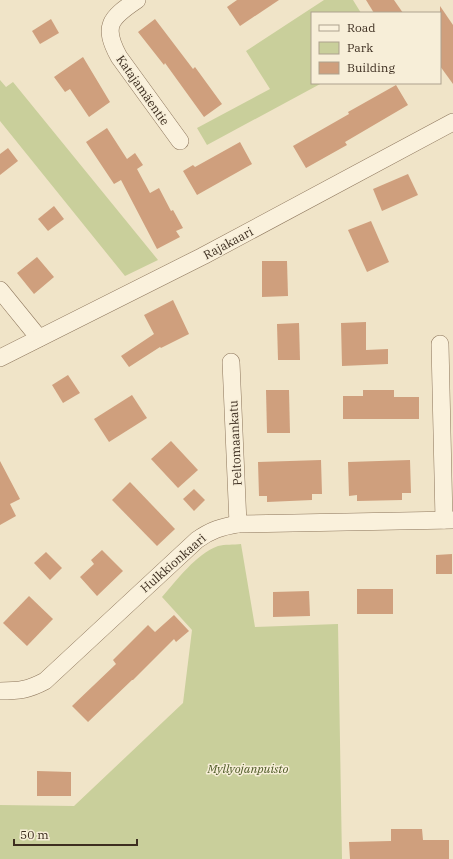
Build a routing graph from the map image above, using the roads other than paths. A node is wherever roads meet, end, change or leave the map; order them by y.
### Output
1 (137, 0) edge
2 (453, 122) edge
3 (180, 142) dead end
4 (0, 290) edge
5 (39, 338) junction
6 (440, 344) dead end
7 (0, 358) edge
8 (231, 362) dead end
9 (447, 364) edge
10 (449, 520) edge
11 (238, 524) junction
12 (0, 691) edge

1 - 3 street, Katajamäentie
2 - 5 street, Rajakaari
4 - 5 street
5 - 7 street, Rajakaari
6 - 9 street
8 - 11 street, Peltomaankatu
9 - 10 street
10 - 11 street, Hulkkionkaari
11 - 12 street, Hulkkionkaari

